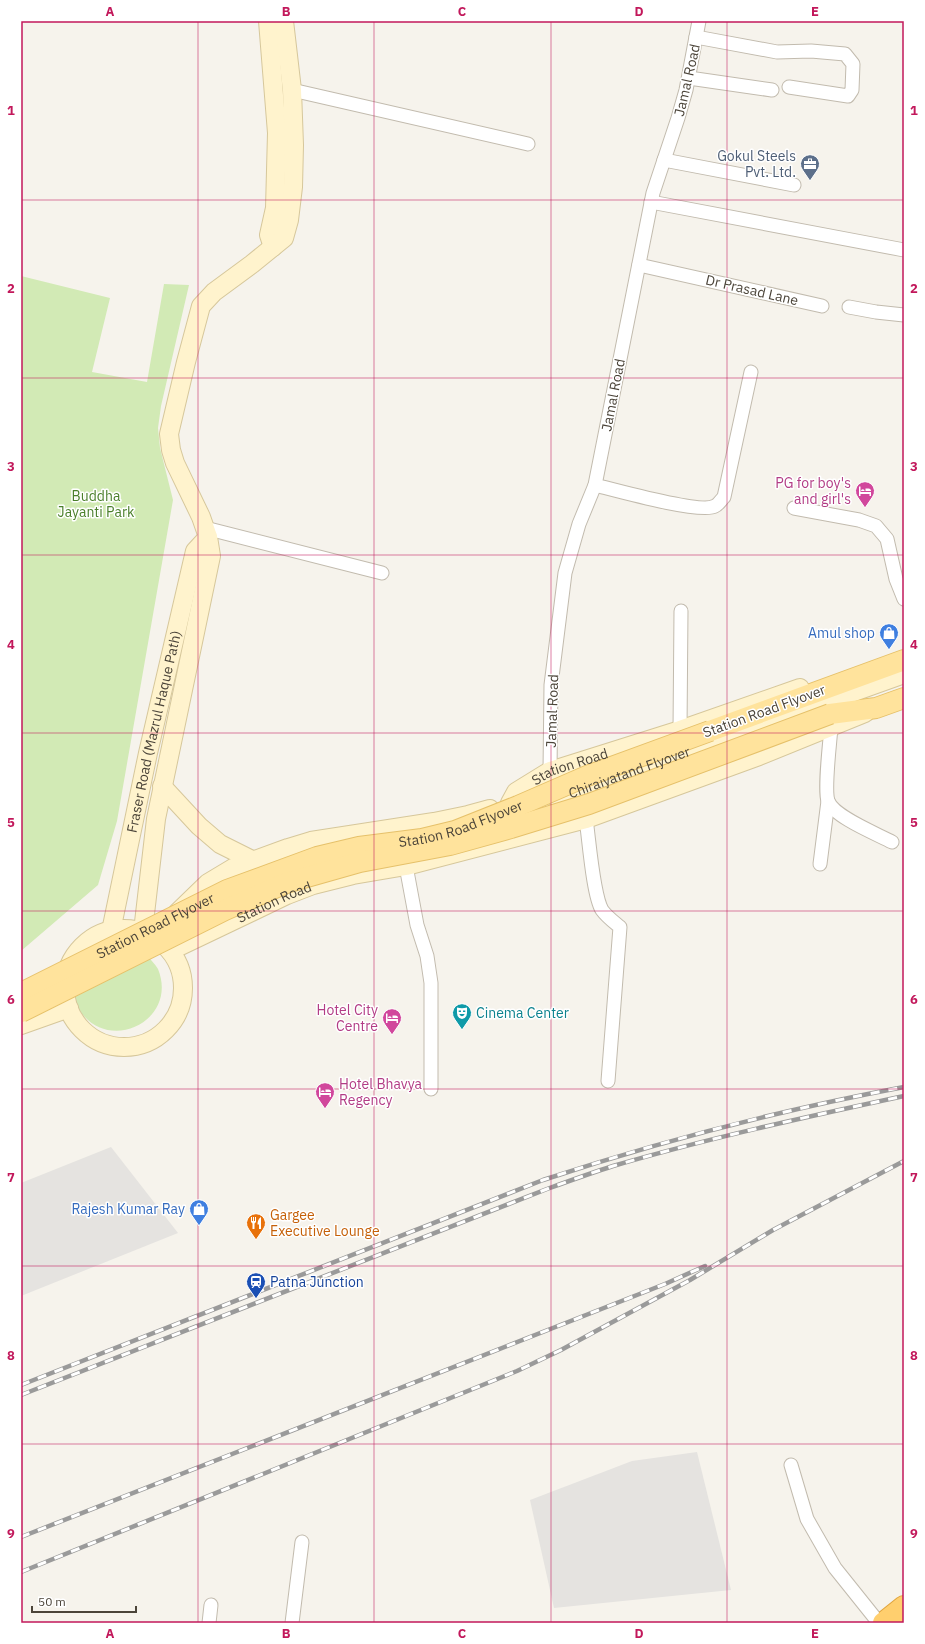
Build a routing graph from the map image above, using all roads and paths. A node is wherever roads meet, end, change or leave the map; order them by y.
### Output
1 (268, 21) edge
2 (284, 21) edge
3 (699, 21) edge
4 (696, 37) junction
5 (689, 78) junction
6 (789, 87) dead end
7 (292, 90) junction
8 (772, 90) dead end
9 (528, 144) dead end
10 (664, 160) junction
11 (794, 185) dead end
12 (651, 202) junction
13 (273, 248) junction
14 (904, 250) edge
15 (639, 266) junction
16 (822, 306) dead end
17 (849, 307) dead end
18 (904, 315) edge
19 (751, 372) dead end
20 (595, 486) junction
21 (794, 508) dead end
22 (206, 532) junction
23 (382, 573) dead end
24 (904, 599) edge
25 (681, 611) dead end
26 (904, 650) edge
27 (904, 660) edge
28 (904, 674) edge
29 (904, 698) edge
30 (831, 721) junction
31 (680, 730) junction
32 (550, 771) junction
33 (162, 786) junction
34 (828, 801) junction
35 (510, 803) junction
36 (586, 819) junction
37 (517, 838) junction
38 (892, 842) dead end
39 (254, 861) junction
40 (820, 864) dead end
41 (406, 866) junction
42 (111, 931) junction
43 (149, 935) junction
44 (170, 951) junction
45 (65, 984) junction
46 (21, 994) edge
47 (69, 1008) junction
48 (21, 1012) edge
49 (21, 1025) edge
50 (608, 1081) dead end
51 (431, 1089) dead end
52 (790, 1465) dead end
53 (302, 1542) dead end
54 (211, 1605) dead end
55 (904, 1607) edge
56 (209, 1623) edge
57 (292, 1623) edge
58 (879, 1623) edge
59 (884, 1623) edge

1 - 13 main road
2 - 7 main road, Fraser Road (Mazrul Haque Path)
3 - 4 street, Jamal Road
4 - 5 street, Jamal Road
4 - 6 street
5 - 8 street
5 - 10 street, Jamal Road
7 - 9 street
7 - 13 main road, Fraser Road (Mazrul Haque Path)
10 - 11 street
10 - 12 street, Jamal Road
12 - 14 street
12 - 15 street, Jamal Road
13 - 22 main road, Fraser Road (Mazrul Haque Path)
15 - 16 street, Dr Prasad Lane
15 - 20 street, Jamal Road
17 - 18 street
19 - 20 street
20 - 32 street, Jamal Road
21 - 24 street
22 - 23 street
22 - 33 main road, Fraser Road (Mazrul Haque Path)
22 - 42 main road, Fraser Road (Mazrul Haque Path)
25 - 31 street
26 - 31 main road, Station Road
27 - 46 main road, Station Road Flyover, bridge
28 - 35 main road, Chiraiyatand Flyover
29 - 30 main road, Station Road Flyover
30 - 34 street
30 - 36 main road, Station Road
30 - 48 main road, Station Road Flyover, bridge
31 - 32 main road, Station Road
32 - 35 main road, Station Road
33 - 39 main road
33 - 43 main road, Fraser Road (Mazrul Haque Path)
34 - 38 street
34 - 40 street
35 - 37 main road
35 - 39 main road, Chiraiyatand Flyover
36 - 37 main road, Station Road
36 - 50 street
37 - 41 main road, Station Road
39 - 43 main road, Chiraiyatand Flyover
41 - 44 main road, Station Road
41 - 51 street
42 - 43 main road
42 - 45 main road
43 - 44 main road
44 - 47 main road
45 - 46 main road
45 - 47 main road
47 - 49 main road
52 - 58 street
53 - 57 street
54 - 56 street
55 - 59 highway

